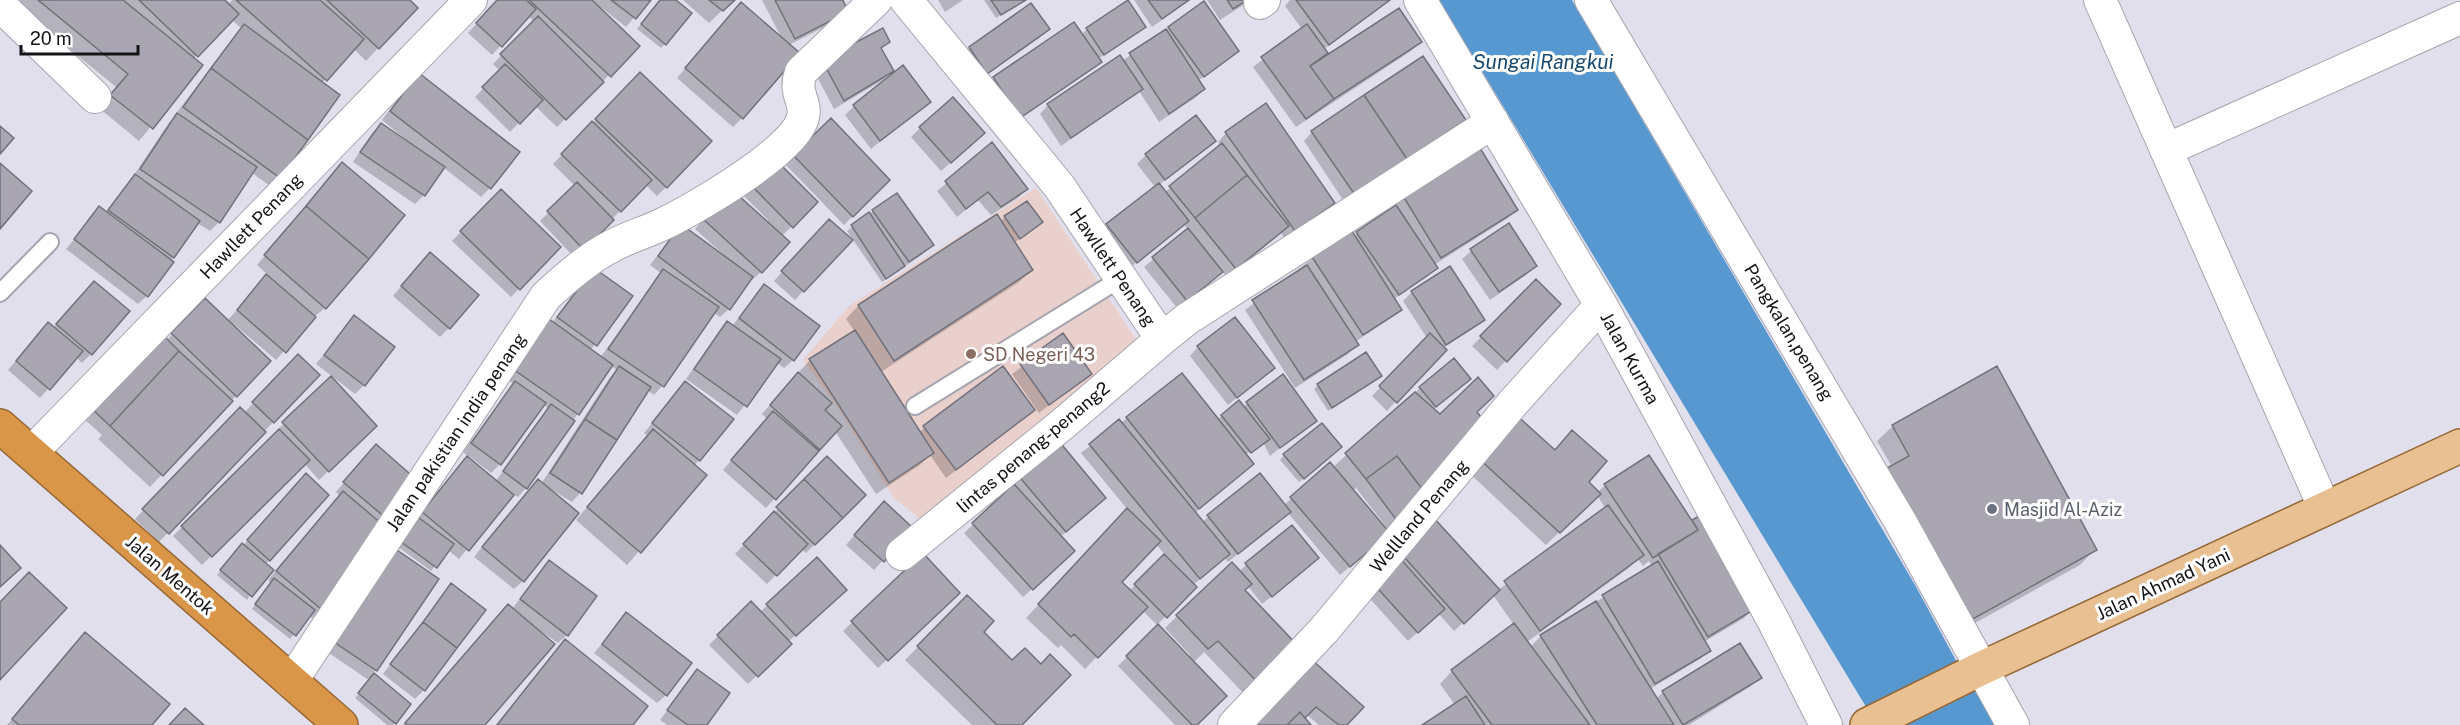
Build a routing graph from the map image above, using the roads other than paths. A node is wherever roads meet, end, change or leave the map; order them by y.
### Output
1 (471, 0) edge
2 (876, 0) edge
3 (906, 0) edge
4 (1420, 0) edge
5 (1592, 0) edge
6 (2100, 0) edge
7 (0, 5) edge
8 (2460, 18) edge
9 (94, 97) dead end
10 (1493, 122) junction
11 (2166, 150) junction
12 (50, 242) dead end
13 (1120, 279) junction
14 (0, 293) edge
15 (1601, 305) junction
16 (1162, 339) junction
17 (915, 406) dead end
18 (0, 426) edge
19 (2460, 446) edge
20 (31, 453) junction
21 (2325, 509) junction
22 (902, 554) dead end
23 (1974, 672) junction
24 (291, 682) junction
25 (341, 725) edge
26 (1234, 725) edge
27 (1826, 725) edge
28 (1867, 725) edge
29 (2013, 725) edge

1 - 20 street, Hawllett Penang
2 - 24 street, Jalan pakistian india penang
3 - 13 street, Hawllett Penang
4 - 10 street, Jalan Kurma
5 - 23 street, Pangkalan,penang
6 - 11 street
7 - 9 street
8 - 11 street
10 - 15 street, Jalan Kurma
10 - 16 street, Hawllett Penang
11 - 21 street
12 - 14 lane
13 - 16 street, Hawllett Penang
13 - 17 lane
15 - 26 street, Wellland Penang
15 - 27 street, Jalan Kurma
16 - 22 street, lintas penang-penang2
18 - 20 highway, Jalan Mentok
19 - 21 main road, Jalan Ahmad Yani
20 - 24 highway, Jalan Mentok
21 - 23 main road, Jalan Ahmad Yani
23 - 28 main road, Jalan Ahmad Yani
23 - 29 street, Pangkalan,penang
24 - 25 highway, Jalan Mentok

